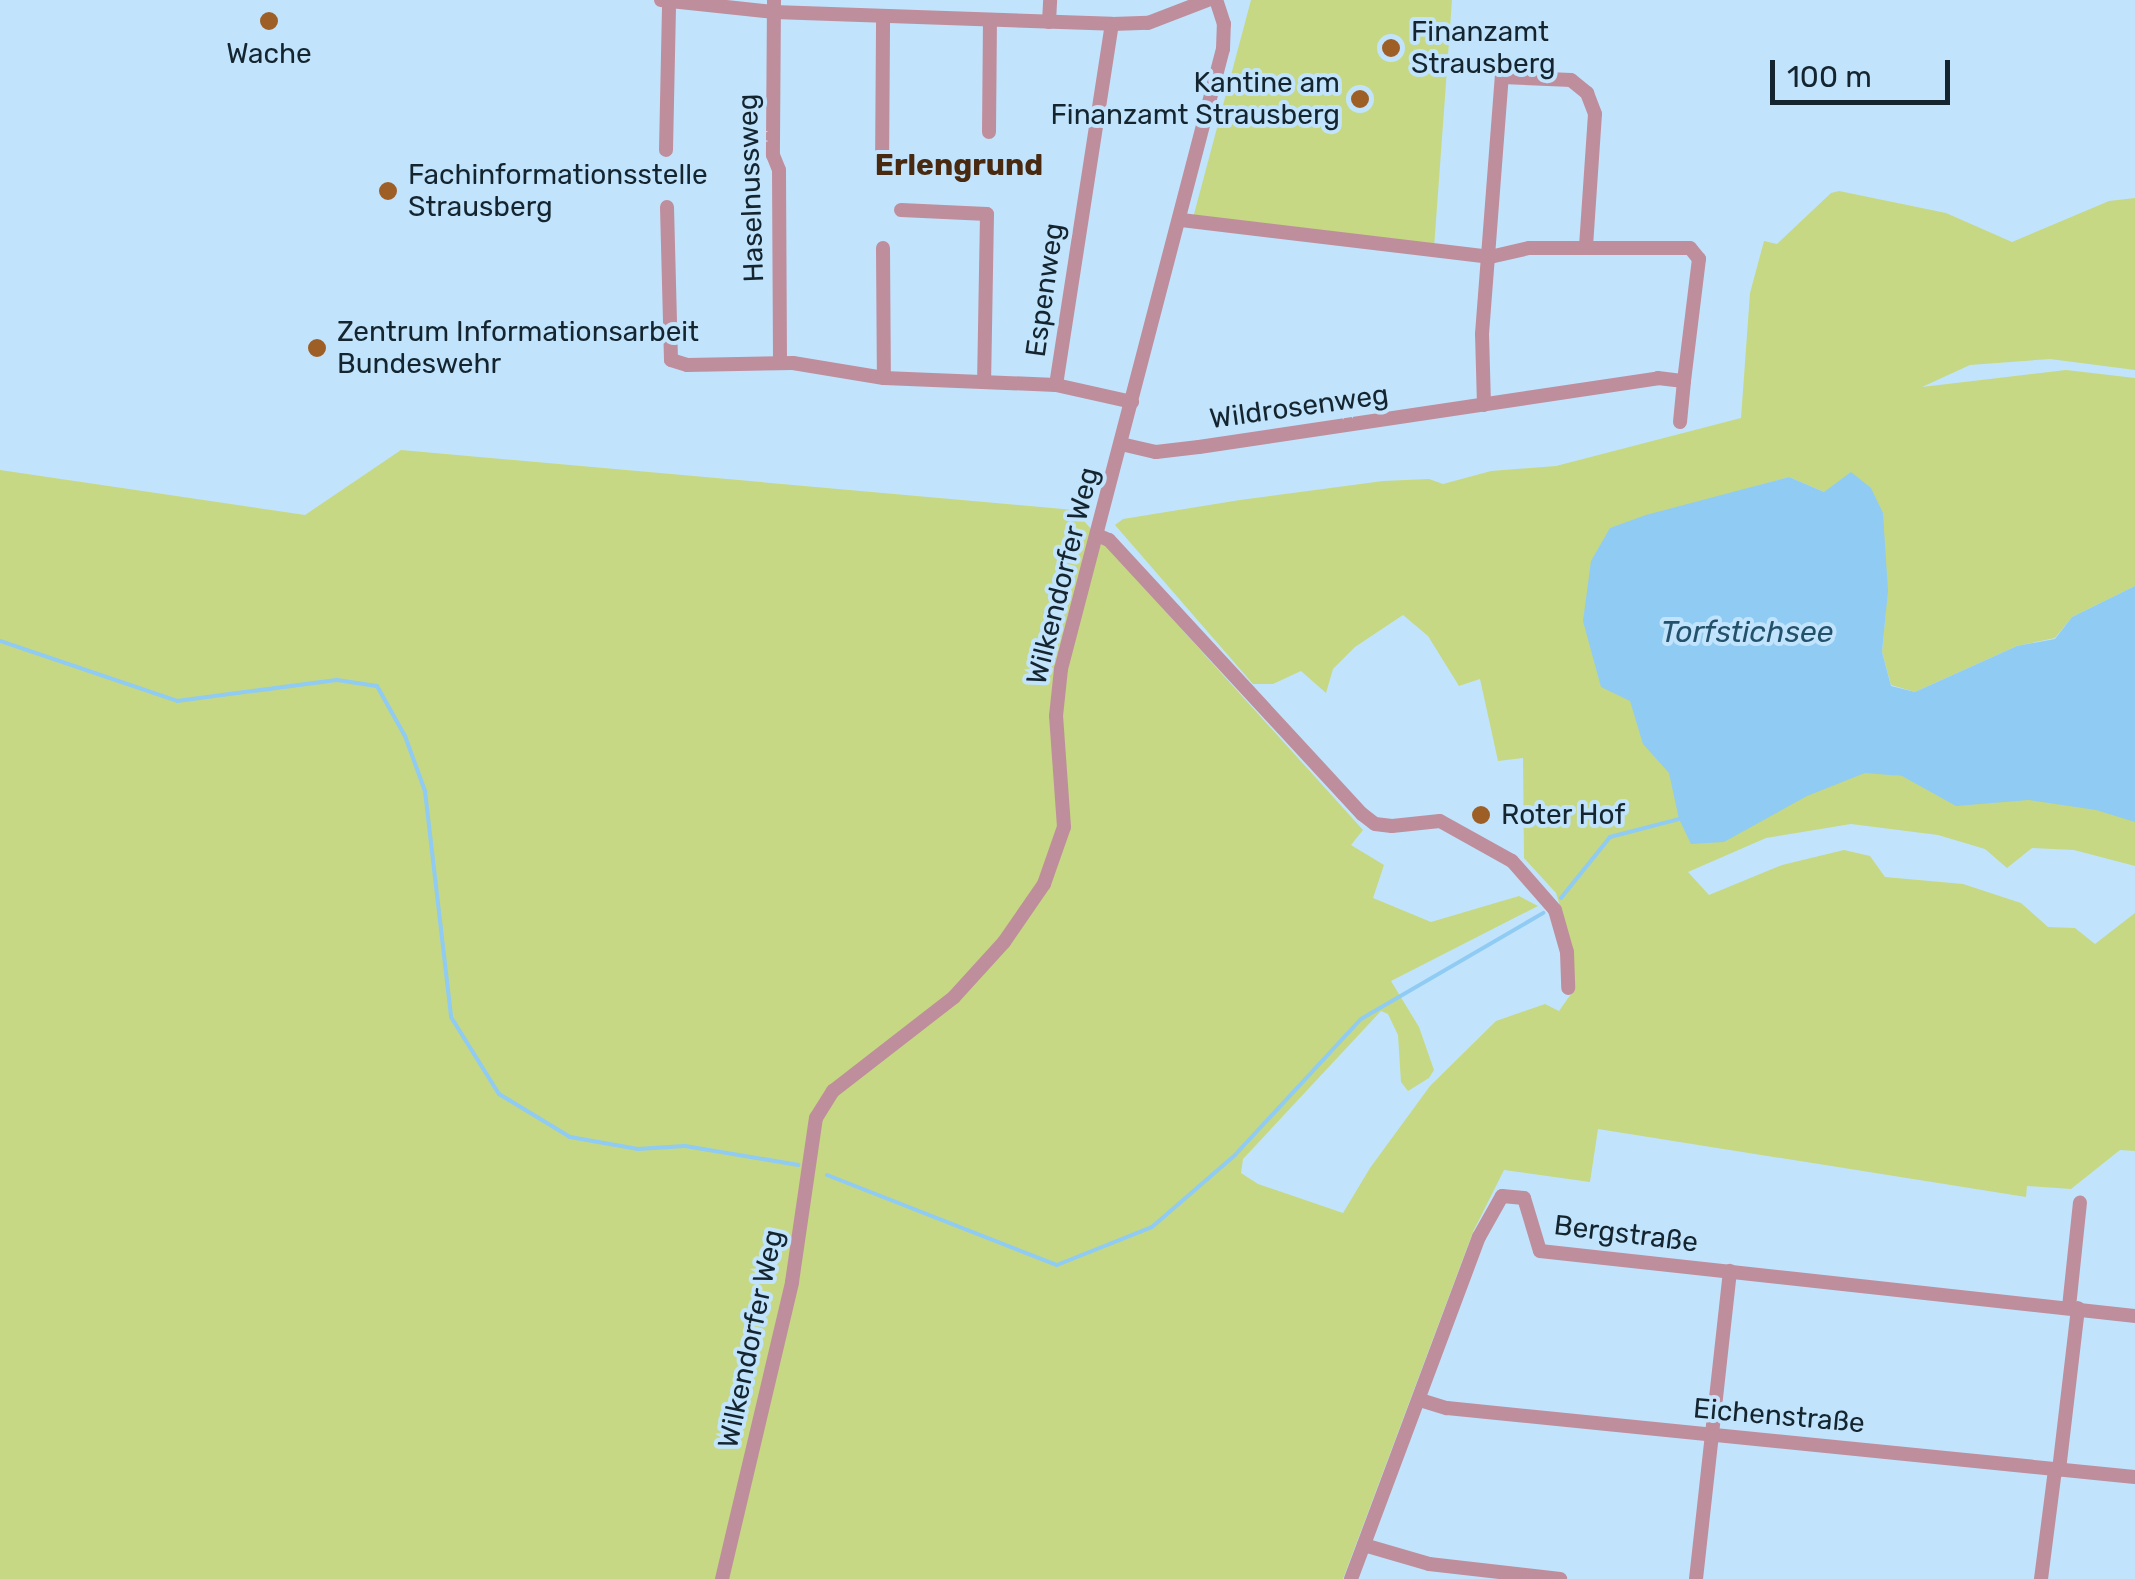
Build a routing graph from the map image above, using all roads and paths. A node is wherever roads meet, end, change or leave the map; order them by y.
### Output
1 (921, 0) edge
2 (1050, 0) edge
3 (1208, 0) edge
4 (1216, 0) edge
5 (665, 2) edge
6 (774, 6) edge
7 (883, 17) junction
8 (920, 19) junction
9 (990, 21) junction
10 (1049, 22) junction
11 (1112, 24) junction
12 (989, 132) dead end
13 (666, 150) dead end
14 (882, 172) dead end
15 (666, 207) dead end
16 (901, 210) dead end
17 (1180, 220) junction
18 (883, 248) dead end
19 (1586, 248) junction
20 (1491, 258) junction
21 (780, 362) junction
22 (884, 378) junction
23 (984, 381) junction
24 (1684, 381) junction
25 (1056, 385) junction
26 (1132, 402) junction
27 (1484, 405) junction
28 (1680, 422) dead end
29 (1121, 444) junction
30 (1098, 535) junction
31 (1568, 988) dead end
32 (2080, 1203) dead end
33 (1730, 1271) junction
34 (2074, 1308) junction
35 (2135, 1316) edge
36 (1420, 1400) junction
37 (1712, 1436) junction
38 (2057, 1469) junction
39 (2135, 1477) edge
40 (1364, 1545) junction
41 (722, 1579) edge
42 (1351, 1579) edge
43 (1560, 1579) edge
44 (1696, 1579) edge
45 (2041, 1579) edge

1 - 8 street
2 - 10 street
3 - 11 street
4 - 17 street, Wilkendorfer Weg
5 - 6 street
5 - 13 street
6 - 7 street
6 - 21 street, Haselnussweg
7 - 8 street
7 - 14 street
8 - 9 street
9 - 10 street
9 - 12 street
10 - 11 street
11 - 25 street, Espenweg
15 - 21 street
16 - 23 street
17 - 20 street
17 - 26 street, Wilkendorfer Weg
18 - 22 street
19 - 20 street
19 - 20 street
19 - 24 street
20 - 27 street
21 - 22 street
22 - 23 street
23 - 25 street
24 - 27 street, Wildrosenweg
24 - 28 street
25 - 26 street
26 - 29 street, Wilkendorfer Weg
27 - 29 street, Wildrosenweg
29 - 30 street, Wilkendorfer Weg
30 - 31 street
30 - 41 street, Wilkendorfer Weg
32 - 34 street
33 - 34 street, Bergstraße
33 - 36 street, Bergstraße
33 - 37 street
34 - 35 street, Bergstraße
34 - 38 street
36 - 37 street, Eichenstraße
36 - 40 street, Bergstraße
37 - 38 street, Eichenstraße
37 - 44 street
38 - 39 street, Eichenstraße
38 - 45 street
40 - 42 street, Bergstraße
40 - 43 street

